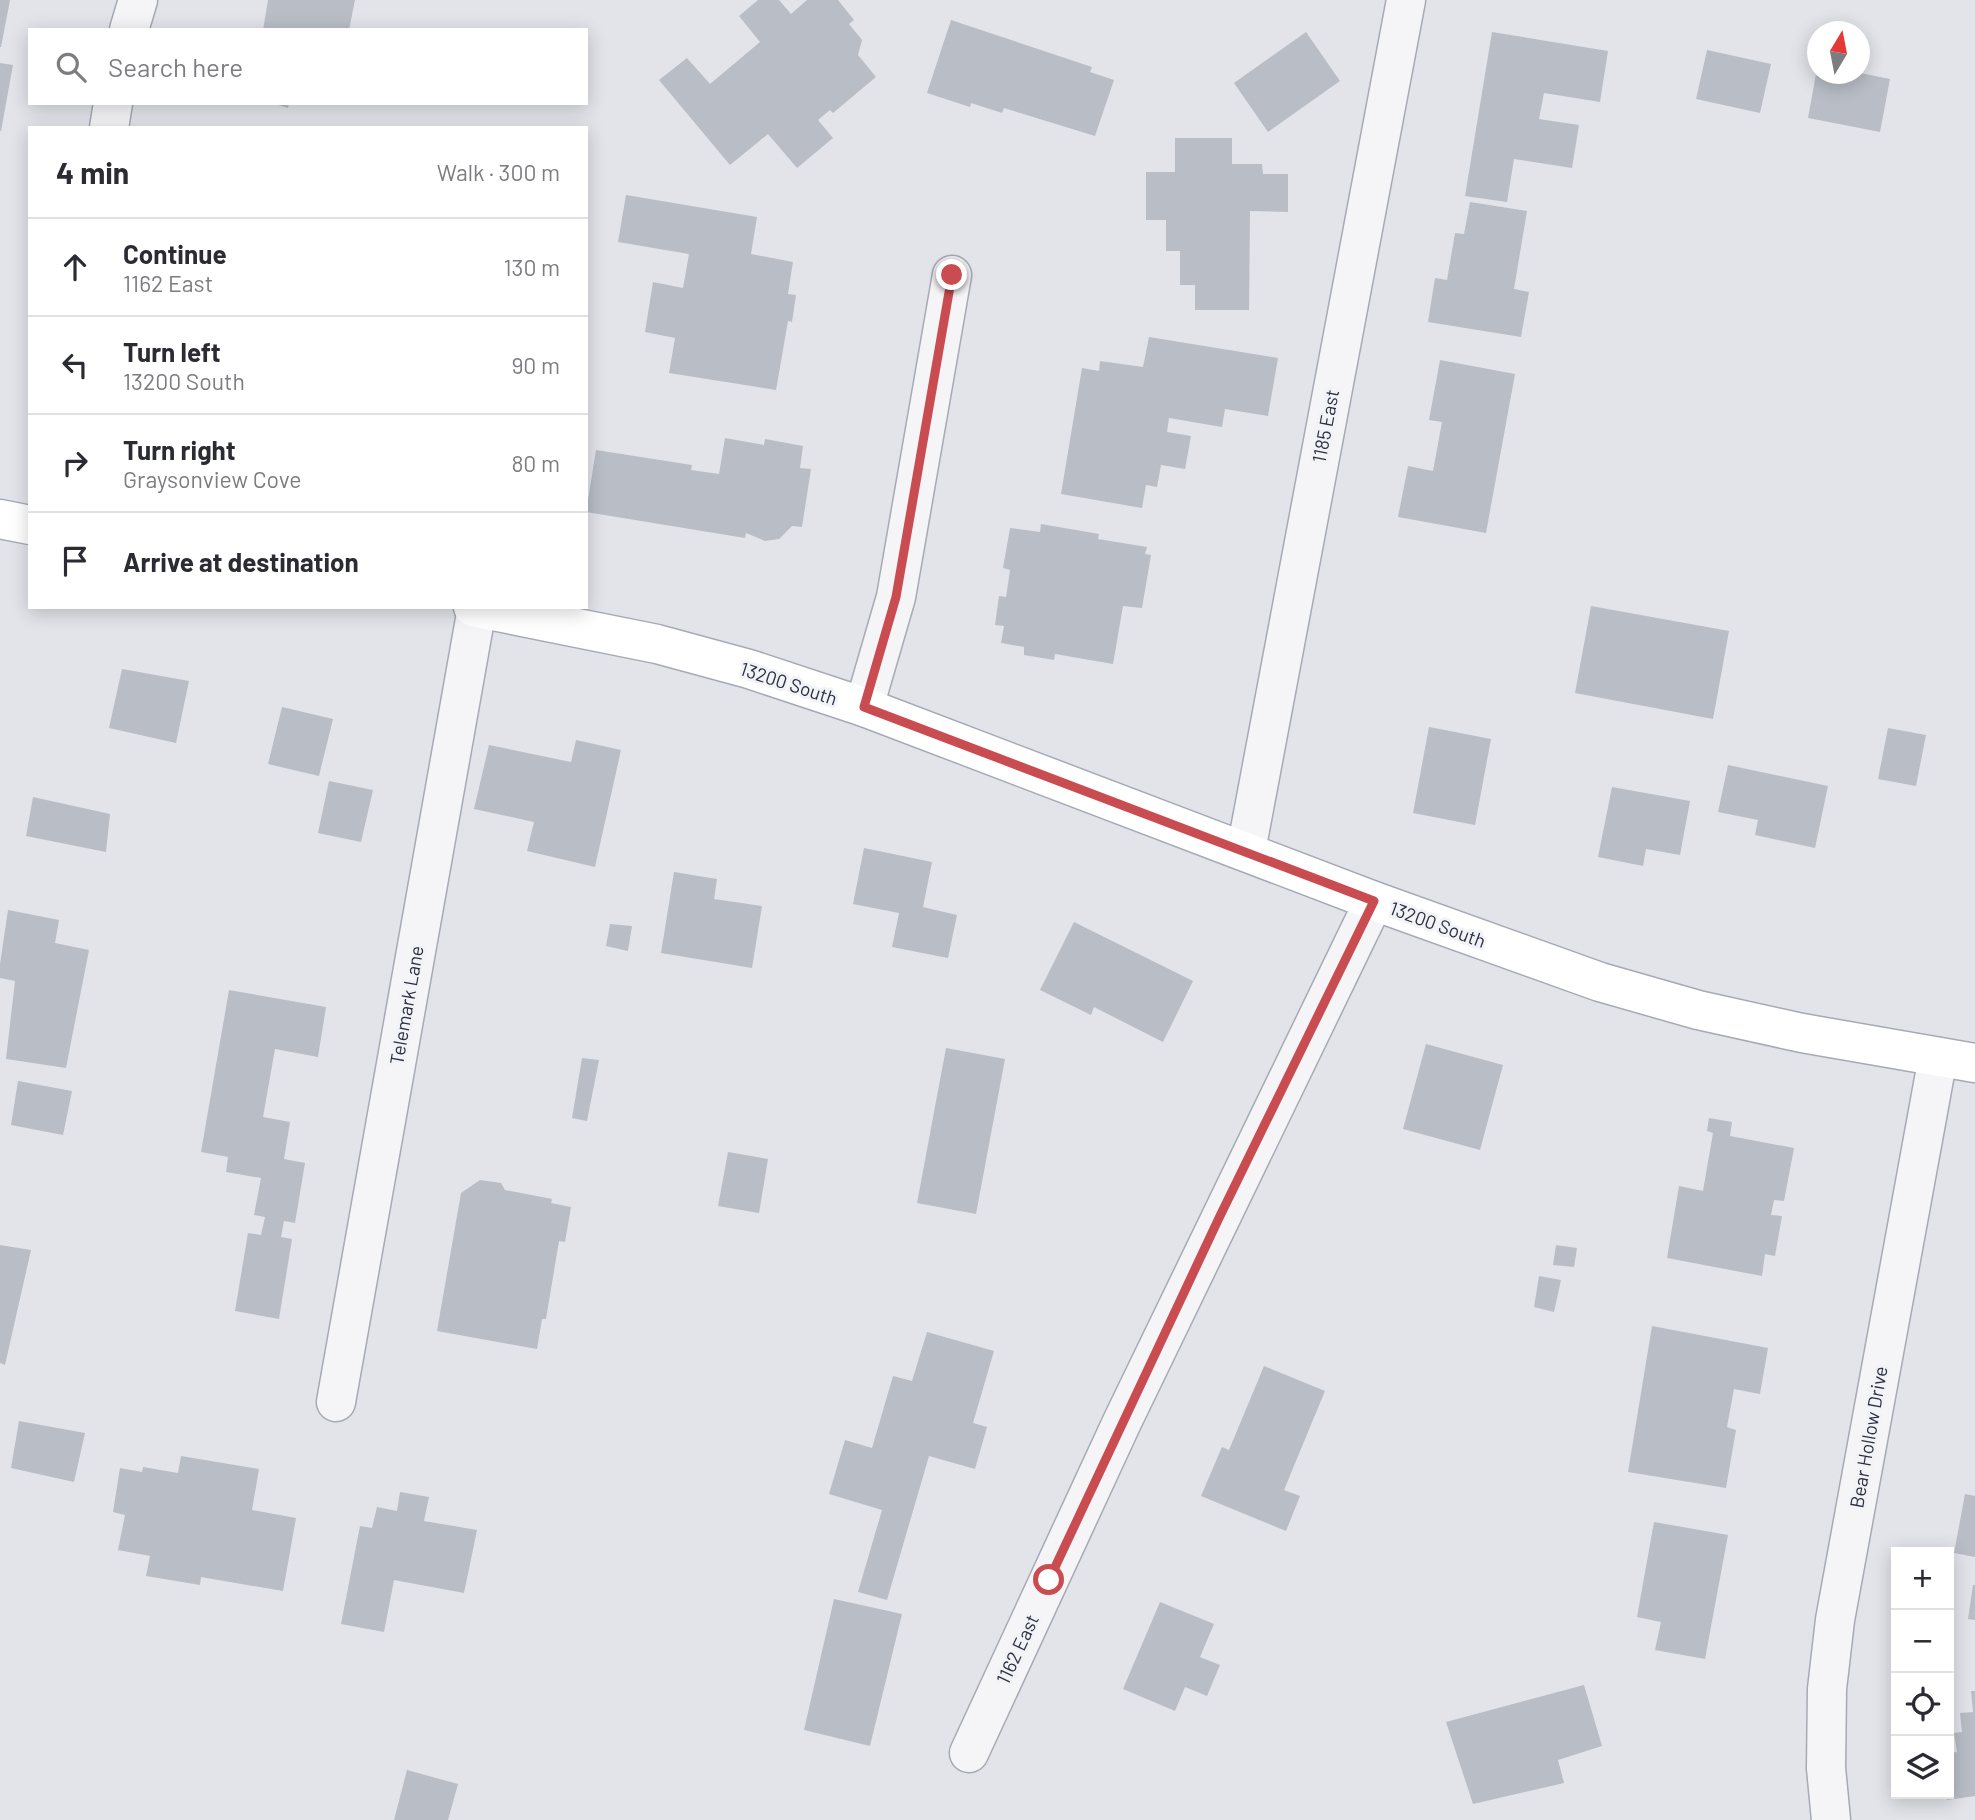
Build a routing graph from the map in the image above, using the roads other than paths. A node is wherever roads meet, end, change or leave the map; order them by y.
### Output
1 (138, 0) edge
2 (1406, 0) edge
3 (130, 28) edge
4 (113, 105) edge
5 (109, 126) edge
6 (952, 275) dead end
7 (0, 519) edge
8 (28, 525) edge
9 (475, 609) edge
10 (480, 609) edge
11 (864, 707) junction
12 (1246, 851) junction
13 (1374, 901) junction
14 (1938, 1056) junction
15 (1975, 1063) edge
16 (335, 1402) dead end
17 (969, 1753) dead end
18 (1832, 1820) edge

1 - 3 street
2 - 12 street, 1185 East
4 - 5 street
6 - 11 street
7 - 8 street
9 - 16 street, Telemark Lane
10 - 11 street, 13200 South
11 - 12 street, 13200 South
12 - 13 street, 13200 South
13 - 14 street, 13200 South
13 - 17 street, 1162 East
14 - 15 street, 13200 South
14 - 18 street, Bear Hollow Drive

